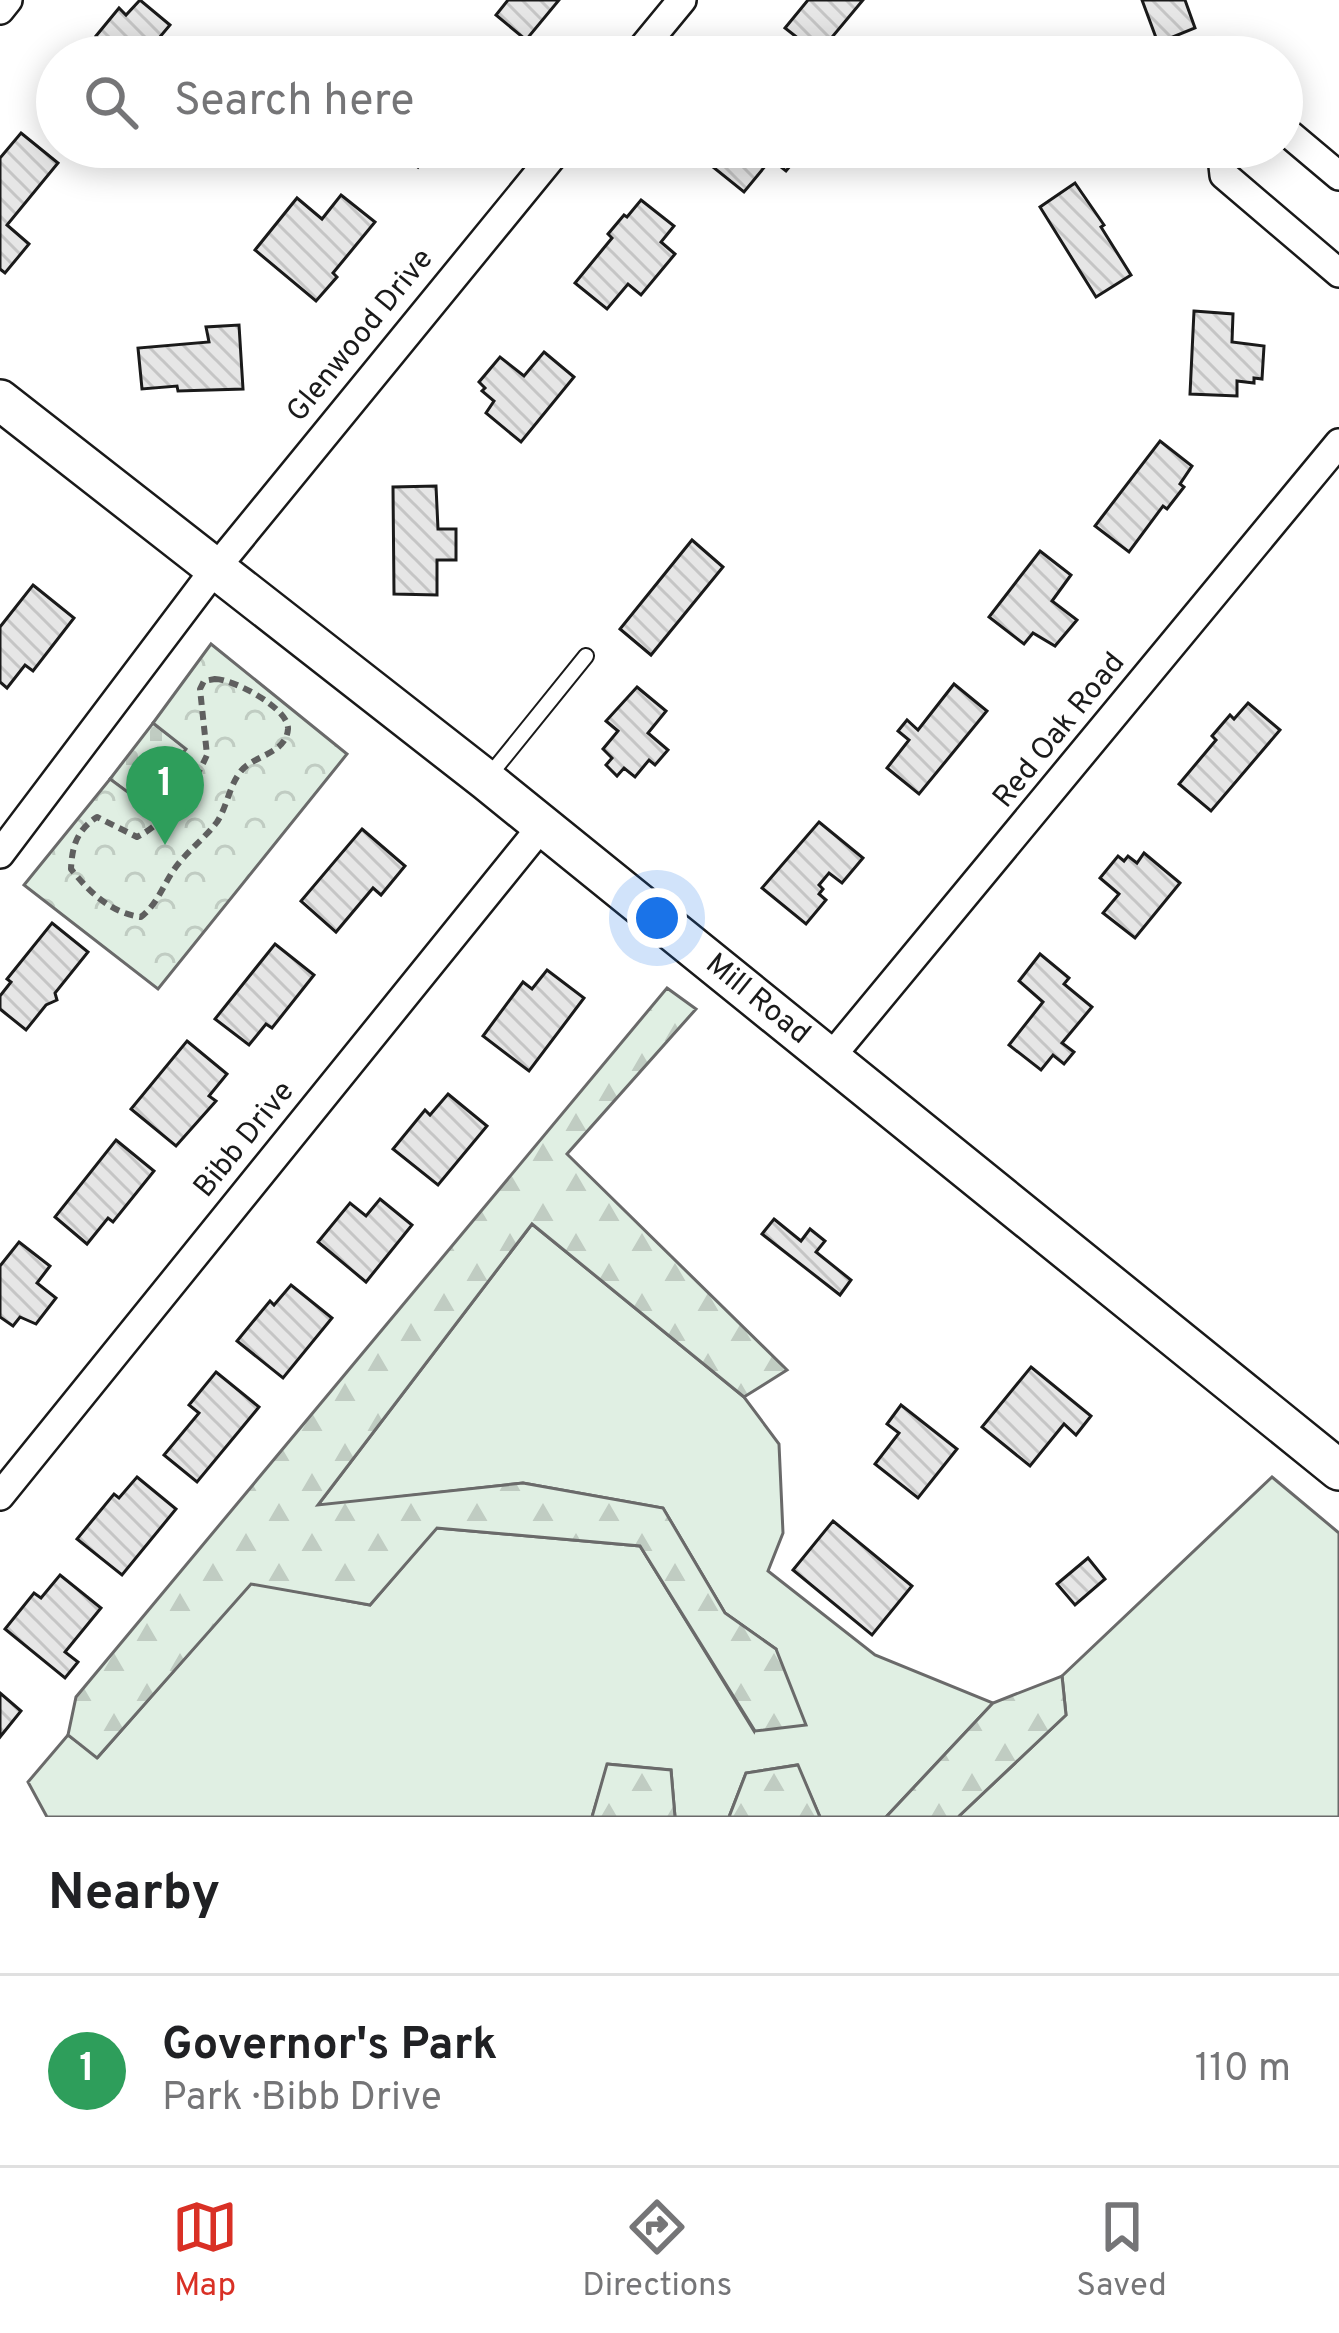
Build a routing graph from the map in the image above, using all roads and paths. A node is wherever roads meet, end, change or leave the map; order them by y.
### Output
1 (8, 0) edge
2 (682, 0) edge
3 (0, 10) edge
4 (652, 36) edge
5 (1303, 146) edge
6 (543, 168) edge
7 (1224, 168) edge
8 (1339, 176) edge
9 (1339, 273) edge
10 (0, 400) edge
11 (1339, 443) edge
12 (215, 569) junction
13 (586, 656) dead end
14 (257, 695) joint
15 (486, 780) junction
16 (542, 826) junction
17 (0, 854) edge
18 (830, 1058) junction
19 (1339, 1470) edge
20 (0, 1496) edge

1 - 3 street
2 - 4 street
5 - 8 street
6 - 12 street, Glenwood Drive
7 - 9 street
10 - 12 street, Mill Road
11 - 18 street, Red Oak Road
12 - 15 street, Mill Road
12 - 17 street
13 - 15 lane
14 - 14 path
15 - 16 street, Mill Road
16 - 18 street, Mill Road
16 - 20 street, Bibb Drive
18 - 19 street, Mill Road

